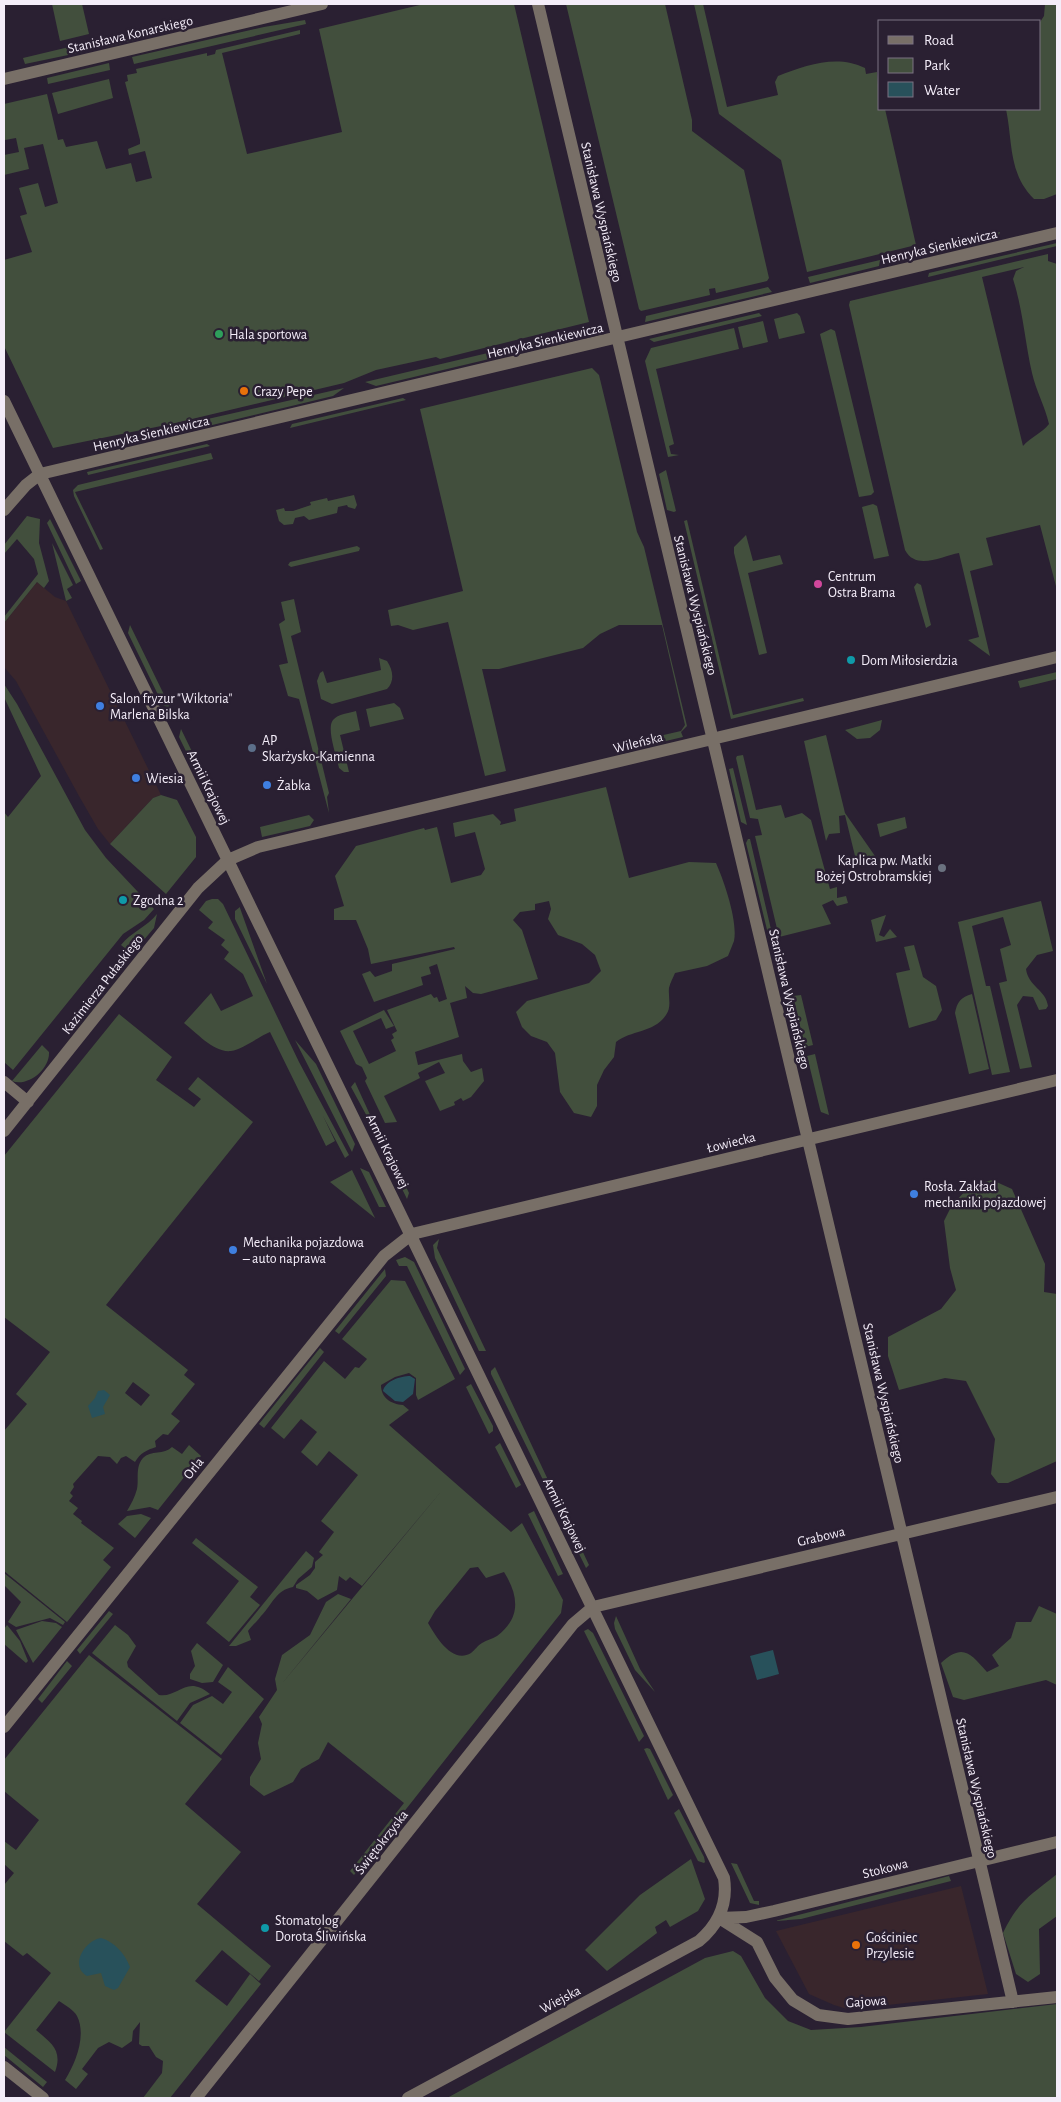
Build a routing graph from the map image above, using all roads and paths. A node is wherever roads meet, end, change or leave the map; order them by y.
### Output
1 (322, 4) edge
2 (538, 4) edge
3 (4, 79) edge
4 (1057, 233) edge
5 (616, 338) junction
6 (4, 401) edge
7 (40, 474) junction
8 (4, 510) edge
9 (1057, 656) edge
10 (713, 739) junction
11 (228, 860) junction
12 (1057, 1080) edge
13 (4, 1082) edge
14 (28, 1102) junction
15 (4, 1131) edge
16 (808, 1139) junction
17 (412, 1234) junction
18 (1057, 1497) edge
19 (902, 1533) junction
20 (593, 1607) junction
21 (4, 1727) edge
22 (1057, 1842) edge
23 (978, 1860) junction
24 (719, 1918) junction
25 (1057, 1997) edge
26 (1013, 2002) junction
27 (4, 2066) edge
28 (43, 2098) edge
29 (196, 2098) edge
30 (408, 2098) edge

1 - 3 street, Stanisława Konarskiego
2 - 5 street, Stanisława Wyspiańskiego
4 - 5 street, Henryka Sienkiewicza
5 - 7 street, Henryka Sienkiewicza
5 - 10 street, Stanisława Wyspiańskiego
6 - 7 street, Armii Krajowej
7 - 8 street
7 - 11 street, Armii Krajowej
9 - 10 street, Wileńska
10 - 11 street, Wileńska
10 - 16 street, Stanisława Wyspiańskiego
11 - 14 street, Kazimierza Pułaskiego
11 - 17 street, Armii Krajowej
12 - 16 street, Łowiecka
13 - 14 street
14 - 15 street, Kazimierza Pułaskiego
16 - 17 street, Łowiecka
16 - 19 street, Stanisława Wyspiańskiego
17 - 20 street, Armii Krajowej
17 - 21 street, Orla
18 - 19 street, Grabowa
19 - 20 street, Grabowa
19 - 23 street, Stanisława Wyspiańskiego
20 - 24 street, Armii Krajowej
20 - 29 street, Świętokrzyska
22 - 23 street, Stokowa
23 - 24 street, Stokowa
23 - 26 street, Stanisława Wyspiańskiego
24 - 26 street, Gajowa
24 - 30 street, Wiejska
25 - 26 street, Gajowa
27 - 28 street

